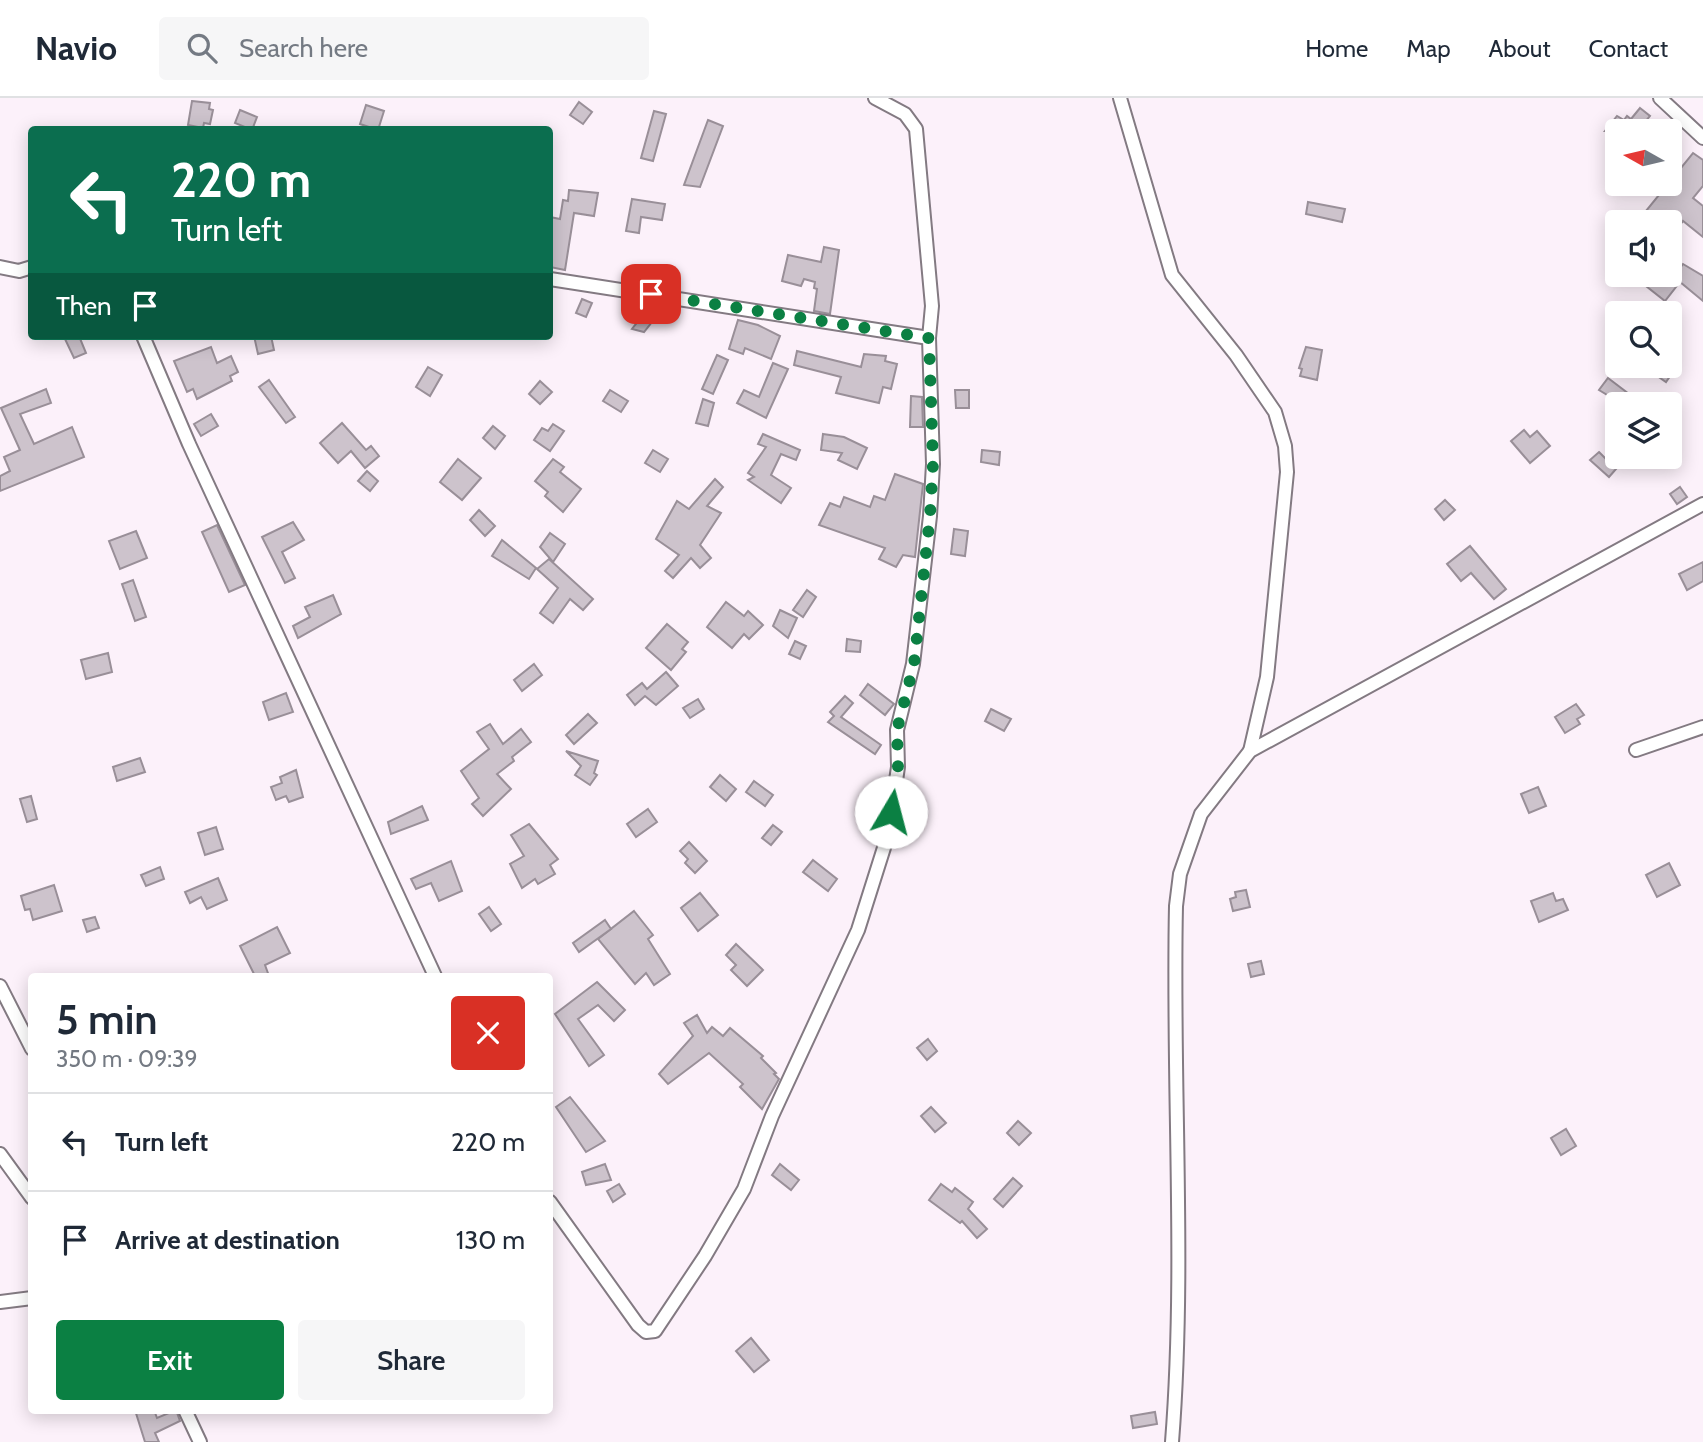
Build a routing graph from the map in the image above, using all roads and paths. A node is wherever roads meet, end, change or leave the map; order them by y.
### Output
1 (875, 98) edge
2 (1120, 98) edge
3 (1660, 98) edge
4 (1703, 138) edge
5 (0, 267) edge
6 (28, 268) edge
7 (553, 279) edge
8 (929, 338) junction
9 (145, 340) edge
10 (1703, 504) edge
11 (1703, 727) edge
12 (1636, 750) dead end
13 (1250, 751) junction
14 (434, 973) edge
15 (0, 986) edge
16 (28, 1041) edge
17 (0, 1154) edge
18 (28, 1192) edge
19 (553, 1206) edge
20 (28, 1298) edge
21 (0, 1302) edge
22 (187, 1414) edge
23 (200, 1442) edge
24 (1172, 1442) edge

1 - 8 street
2 - 13 street
3 - 4 street
5 - 6 street
7 - 8 street
8 - 19 street
9 - 14 street
10 - 13 street
11 - 12 street
13 - 24 street
15 - 16 street
17 - 18 street
20 - 21 street
22 - 23 street

